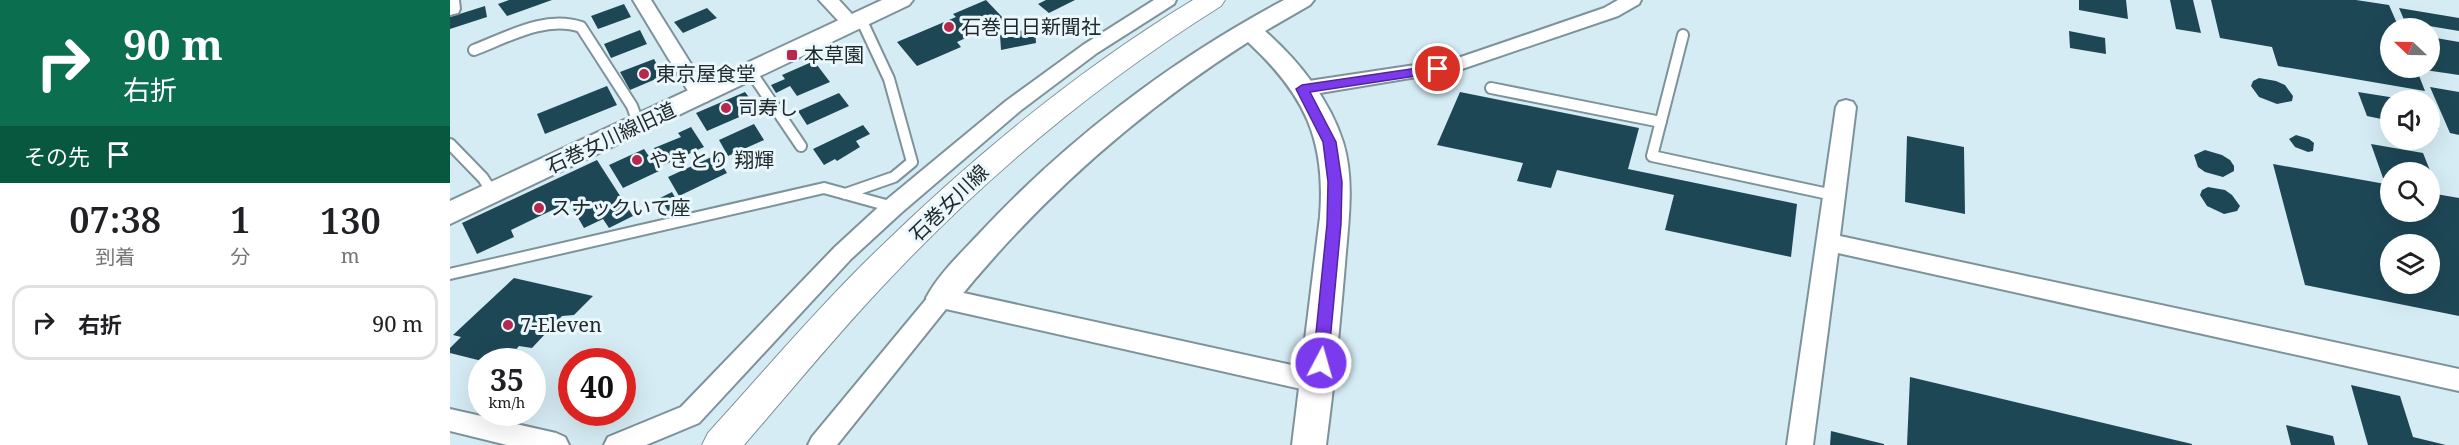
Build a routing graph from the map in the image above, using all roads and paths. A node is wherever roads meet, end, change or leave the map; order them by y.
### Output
1 (450, 0) edge
2 (642, 0) edge
3 (828, 0) edge
4 (901, 0) edge
5 (1167, 0) edge
6 (1212, 0) edge
7 (1302, 0) edge
8 (1632, 0) edge
9 (451, 9) edge
10 (857, 21) junction
11 (1250, 30) junction
12 (1683, 35) dead end
13 (474, 50) dead end
14 (751, 72) junction
15 (1491, 88) dead end
16 (1302, 89) junction
17 (701, 96) junction
18 (1846, 107) dead end
19 (1661, 122) junction
20 (639, 125) junction
21 (450, 144) edge
22 (801, 146) dead end
23 (492, 192) junction
24 (844, 194) junction
25 (1833, 195) junction
26 (893, 207) junction
27 (450, 213) edge
28 (1826, 242) junction
29 (450, 274) edge
30 (941, 298) junction
31 (2459, 380) edge
32 (1319, 382) junction
33 (450, 420) edge
34 (556, 445) edge
35 (617, 445) edge
36 (721, 445) edge
37 (821, 445) edge
38 (1309, 445) edge
39 (1800, 445) edge

1 - 9 street
2 - 17 street
3 - 10 street
4 - 10 street, 石巻女川線旧道
5 - 26 street
6 - 36 main road, 石巻女川線
7 - 11 street
8 - 16 street
10 - 14 street, 石巻女川線旧道
10 - 24 lane
11 - 16 street
11 - 30 street
12 - 19 lane
13 - 20 lane
14 - 17 street, 石巻女川線旧道
14 - 22 lane
15 - 19 lane
16 - 32 street
17 - 20 street, 石巻女川線旧道
18 - 25 street
19 - 25 lane
20 - 23 street, 石巻女川線旧道
21 - 23 lane
23 - 27 street, 石巻女川線旧道
24 - 26 lane
24 - 29 lane
25 - 28 street
26 - 35 street
28 - 31 street
28 - 39 street
30 - 32 street
30 - 37 street
32 - 38 street
33 - 34 street

